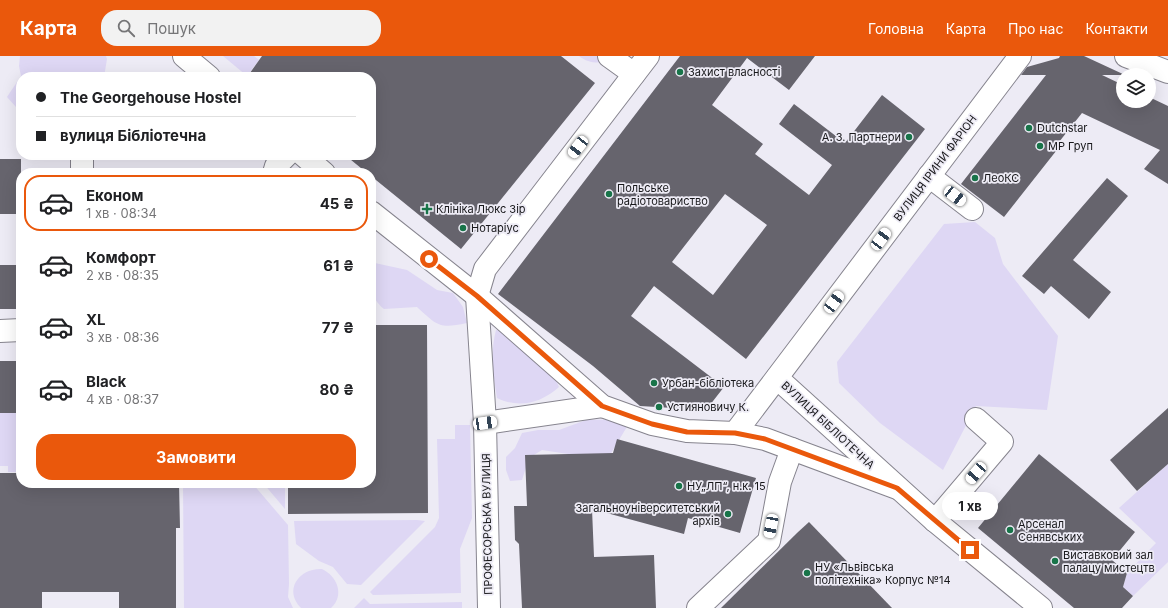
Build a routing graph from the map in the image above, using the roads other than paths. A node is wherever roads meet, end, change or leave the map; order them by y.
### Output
1 (184, 56) edge
2 (609, 56) edge
3 (648, 56) edge
4 (1020, 56) edge
5 (1126, 56) edge
6 (203, 72) edge
7 (1168, 72) edge
8 (634, 74) junction
9 (281, 160) edge
10 (308, 160) edge
11 (275, 168) edge
12 (318, 168) edge
13 (929, 176) junction
14 (972, 209) dead end
15 (376, 216) edge
16 (477, 296) junction
17 (0, 330) edge
18 (16, 330) edge
19 (777, 378) junction
20 (602, 406) junction
21 (976, 419) dead end
22 (485, 423) junction
23 (735, 433) junction
24 (792, 449) junction
25 (897, 488) junction
26 (935, 520) junction
27 (489, 608) edge
28 (698, 608) edge
29 (1041, 608) edge

1 - 6 street
2 - 8 street
3 - 8 street, ПРОФЕСОРСЬКА ВУЛИЦЯ
4 - 13 street, ВУЛИЦЯ ІРИНИ ФАРІОН
5 - 7 street
8 - 16 street, ПРОФЕСОРСЬКА ВУЛИЦЯ
9 - 11 street
10 - 12 street
13 - 14 street
13 - 19 street, ВУЛИЦЯ ІРИНИ ФАРІОН
15 - 16 street
16 - 20 street
16 - 22 street, ПРОФЕСОРСЬКА ВУЛИЦЯ
17 - 18 street
19 - 23 street, ВУЛИЦЯ ІРИНИ ФАРІОН
19 - 25 street, ВУЛИЦЯ БІБЛІОТЕЧНА
20 - 22 street
20 - 23 street, ВУЛИЦЯ БІБЛІОТЕЧНА
21 - 26 street
22 - 27 street, ПРОФЕСОРСЬКА ВУЛИЦЯ
23 - 24 street, ВУЛИЦЯ БІБЛІОТЕЧНА
24 - 25 street, ВУЛИЦЯ БІБЛІОТЕЧНА
24 - 28 street
25 - 26 street, ВУЛИЦЯ БІБЛІОТЕЧНА
26 - 29 street, ВУЛИЦЯ БІБЛІОТЕЧНА

